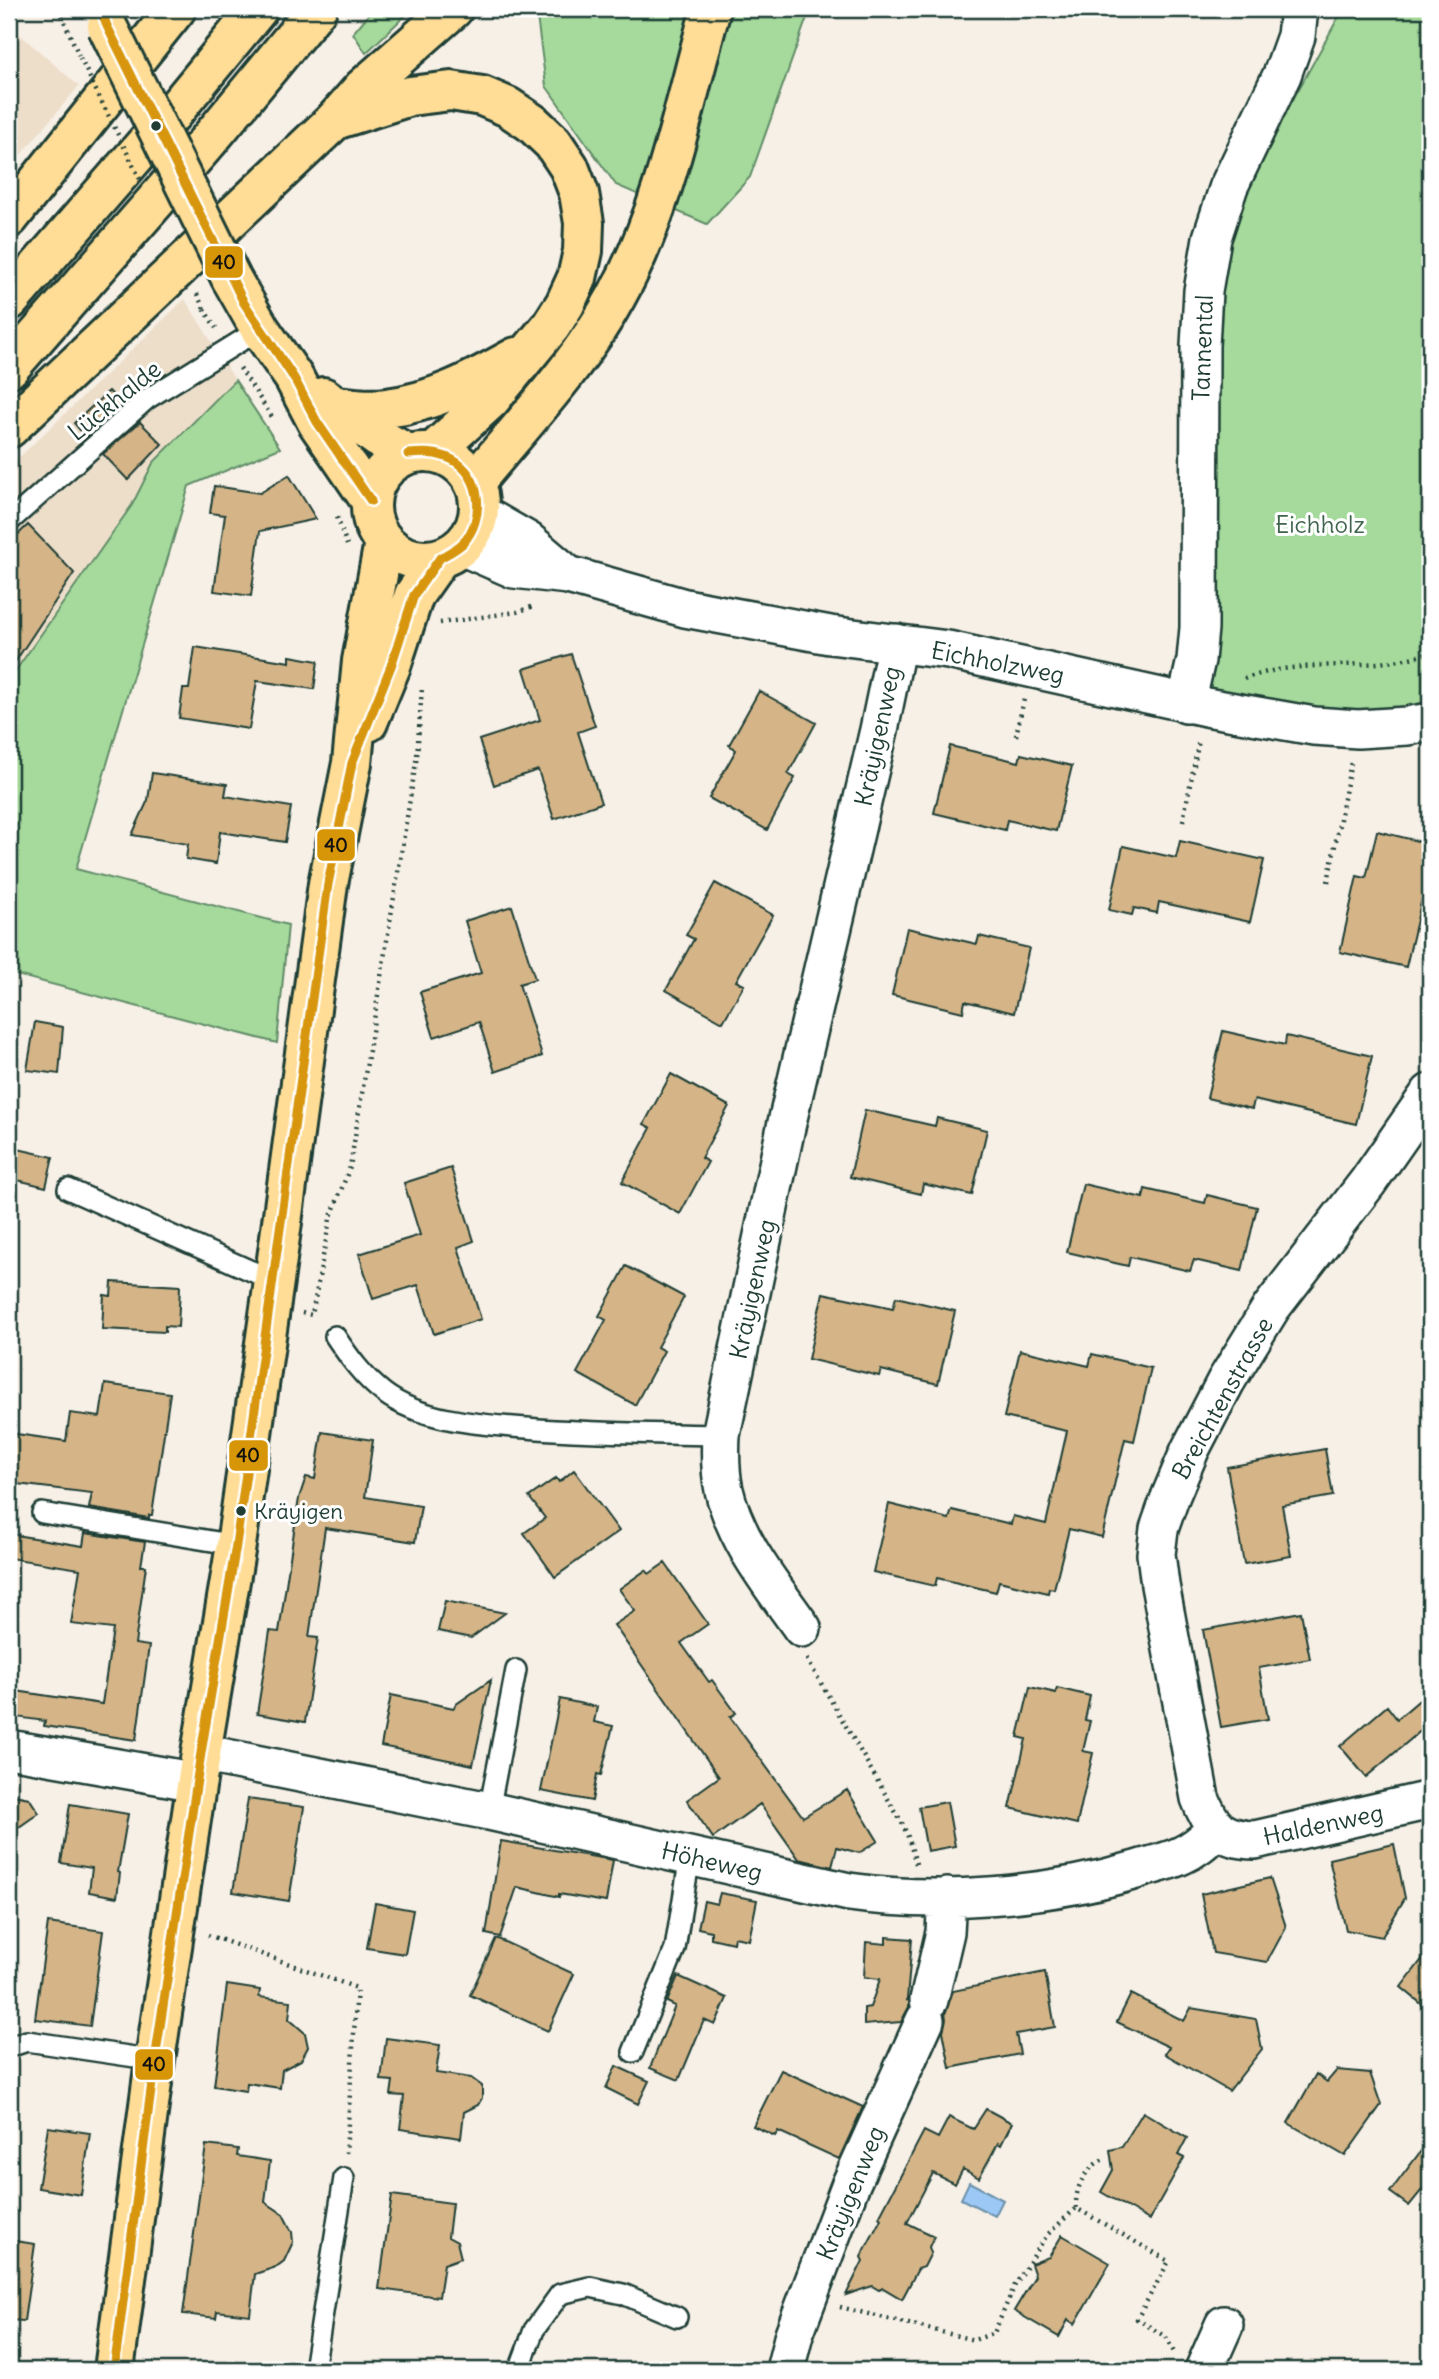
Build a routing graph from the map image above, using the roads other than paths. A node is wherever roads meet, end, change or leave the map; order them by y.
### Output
1 (176, 9) edge
2 (258, 9) edge
3 (317, 9) edge
4 (453, 9) edge
5 (711, 9) edge
6 (1299, 9) edge
7 (104, 18) edge
8 (335, 120) junction
9 (9, 218) edge
10 (9, 301) edge
11 (260, 329) junction
12 (533, 348) junction
13 (9, 369) edge
14 (294, 378) junction
15 (337, 406) junction
16 (9, 428) edge
17 (421, 452) junction
18 (477, 498) junction
19 (353, 508) junction
20 (9, 523) edge
21 (384, 542) junction
22 (451, 552) junction
23 (572, 576) junction
24 (897, 643) junction
25 (1196, 705) junction
26 (1430, 722) edge
27 (352, 763) junction
28 (1430, 1093) edge
29 (68, 1189) dead end
30 (272, 1293) junction
31 (335, 1336) dead end
32 (721, 1435) junction
33 (42, 1513) dead end
34 (236, 1545) junction
35 (802, 1628) road end
36 (516, 1670) dead end
37 (9, 1749) edge
38 (199, 1767) junction
39 (1430, 1800) edge
40 (489, 1811) junction
41 (1217, 1829) junction
42 (690, 1856) junction
43 (934, 1897) junction
44 (9, 2047) edge
45 (633, 2052) dead end
46 (155, 2060) junction
47 (344, 2178) road end
48 (677, 2317) dead end
49 (1224, 2325) dead end
50 (1191, 2365) edge
51 (114, 2370) edge
52 (314, 2370) edge
53 (519, 2370) edge
54 (785, 2370) edge

1 - 9 main road
2 - 10 main road
3 - 13 main road
4 - 8 main road
5 - 18 main road
6 - 25 street, Tannental
7 - 11 main road, bridge
8 - 12 main road
8 - 16 main road
11 - 14 main road
11 - 20 lane, Lückhalde
12 - 15 main road
12 - 17 main road
14 - 15 main road
14 - 19 main road
15 - 17 main road
17 - 18 main road
17 - 19 main road
18 - 22 main road
18 - 23 street, Eichholzweg
19 - 21 main road
21 - 22 main road
21 - 27 main road
22 - 23 street, Eichholzweg
22 - 27 main road
23 - 24 street, Eichholzweg
24 - 25 street, Eichholzweg
24 - 32 street, Kräyigenweg
25 - 26 street, Eichholzweg
27 - 30 main road
28 - 41 street, Breichtenstrasse
29 - 30 lane
30 - 34 main road
31 - 32 lane
32 - 35 street, Kräyigenweg
33 - 34 lane
34 - 38 main road
36 - 40 lane
37 - 38 street, Höheweg
38 - 40 street, Höheweg
38 - 46 main road
39 - 41 street, Haldenweg
40 - 42 street, Höheweg
41 - 43 street, Höheweg
42 - 43 street, Höheweg
42 - 45 lane
43 - 54 street, Kräyigenweg
44 - 46 lane
46 - 51 main road
47 - 52 lane
48 - 53 lane
49 - 50 street

